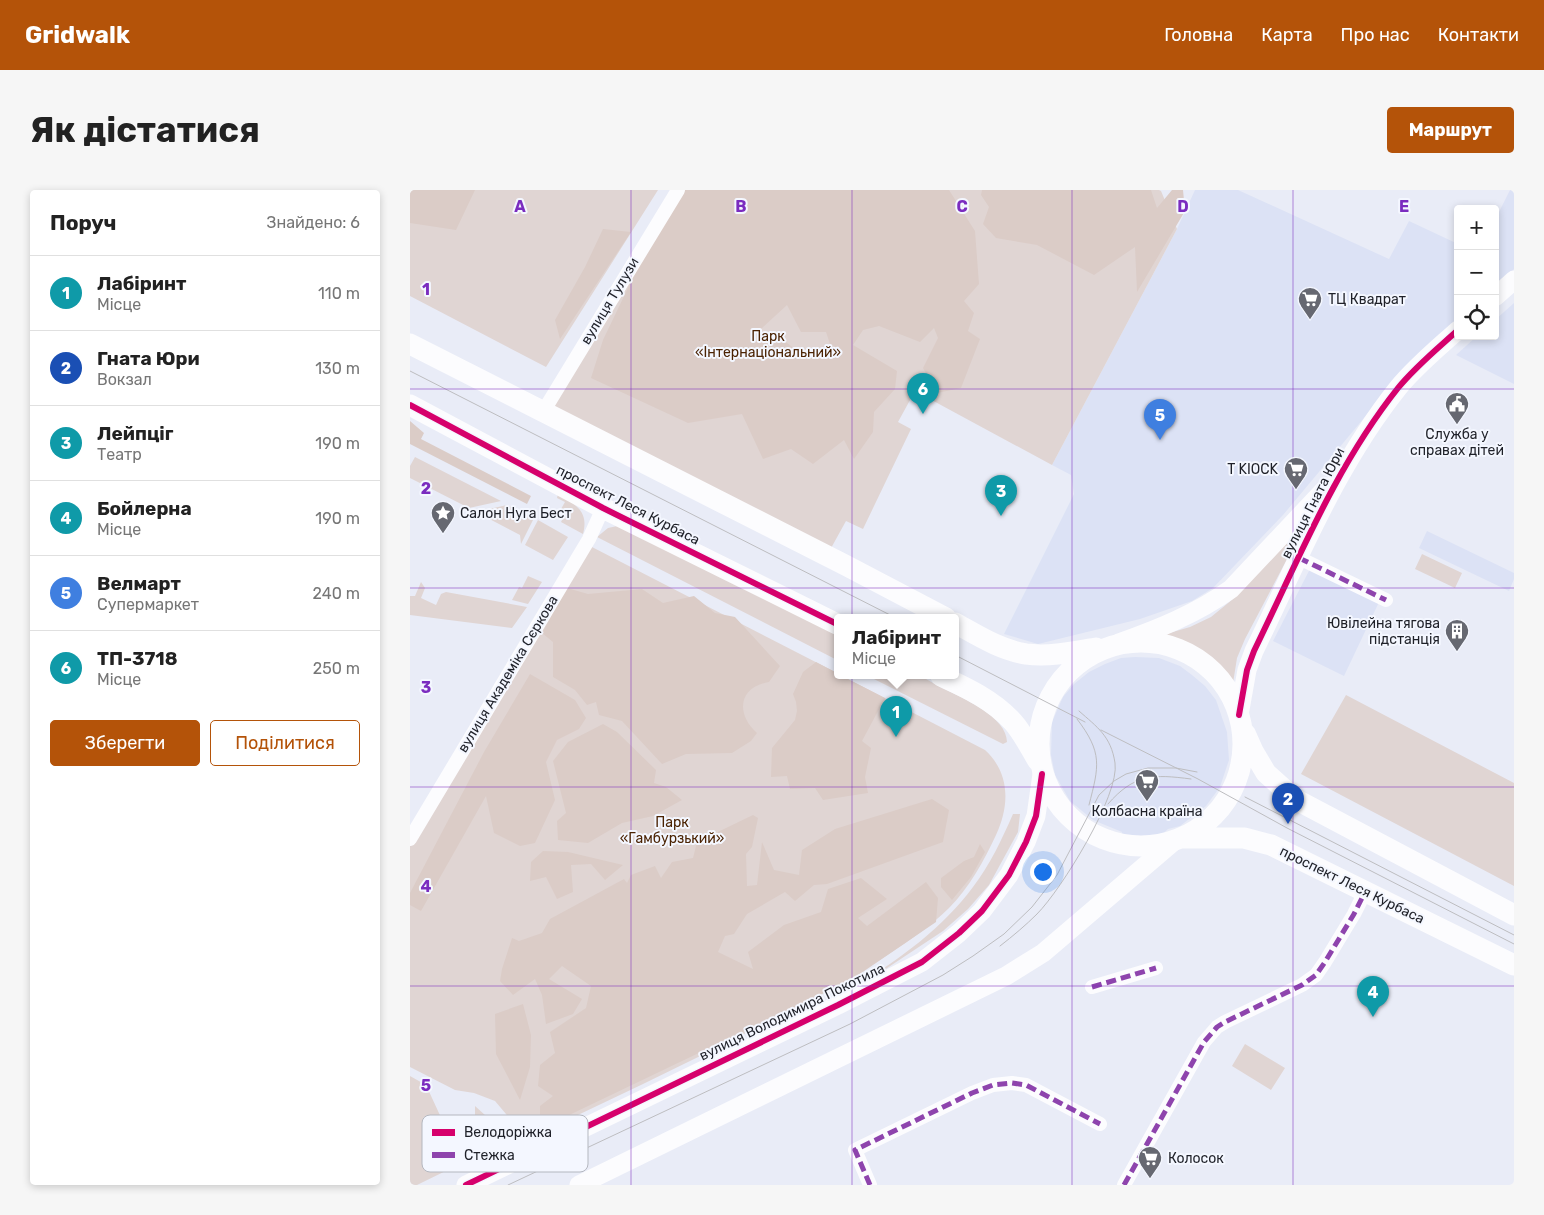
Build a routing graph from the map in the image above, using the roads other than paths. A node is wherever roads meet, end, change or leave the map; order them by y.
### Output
1 (678, 190) edge
2 (1514, 280) edge
3 (1497, 295) edge
4 (1454, 334) edge
5 (410, 344) edge
6 (410, 406) edge
7 (410, 410) edge
8 (543, 412) junction
9 (1341, 471) junction
10 (539, 473) junction
11 (603, 508) junction
12 (1299, 558) junction
13 (1386, 600) dead end
14 (938, 614) edge
15 (834, 623) edge
16 (959, 625) edge
17 (1112, 645) junction
18 (948, 679) edge
19 (1240, 719) junction
20 (1041, 768) junction
21 (410, 839) edge
22 (1178, 840) junction
23 (1366, 890) junction
24 (1514, 915) edge
25 (1514, 965) edge
26 (1156, 968) dead end
27 (1092, 986) dead end
28 (1100, 1124) dead end
29 (588, 1126) edge
30 (493, 1172) edge
31 (466, 1185) edge
32 (579, 1185) edge
33 (870, 1185) edge
34 (1124, 1185) edge

1 - 8 street, вулиця Тулузи
2 - 3 street
4 - 9 street, вулиця Гната Юри
5 - 8 main road
6 - 10 main road, проспект Леся Курбаса
7 - 10 main road
8 - 14 main road
9 - 12 street, вулиця Гната Юри
9 - 17 street, вулиця Гната Юри
10 - 11 main road, проспект Леся Курбаса
11 - 15 main road, проспект Леся Курбаса
11 - 21 street, вулиця Академіка Сєркова
12 - 13 street
12 - 19 street, вулиця Гната Юри
16 - 17 main road
17 - 19 main road
17 - 20 main road
18 - 20 main road
19 - 22 main road
19 - 24 main road
20 - 22 main road
20 - 29 street, вулиця Володимира Покотила
22 - 23 main road, проспект Леся Курбаса
22 - 32 street
23 - 25 main road, проспект Леся Курбаса
23 - 34 street
26 - 27 street
28 - 33 street
30 - 31 street, вулиця Володимира Покотила

